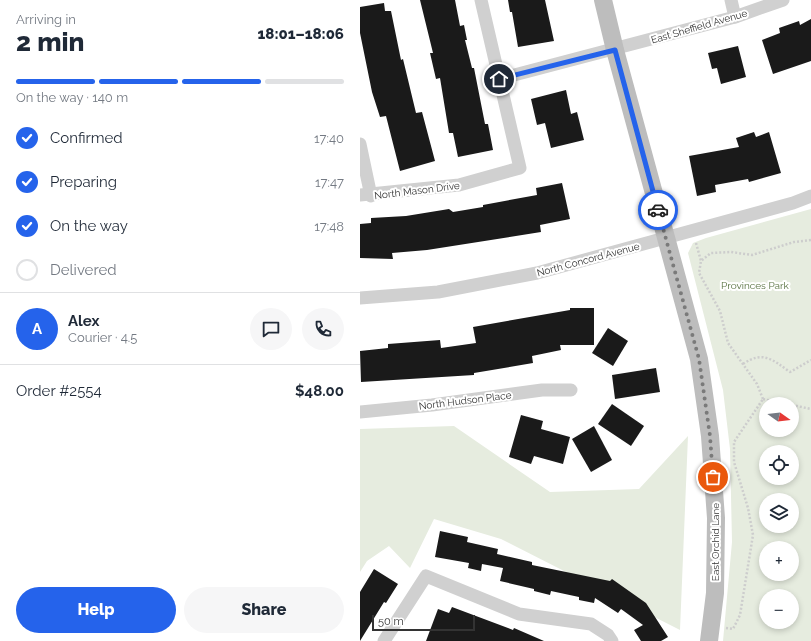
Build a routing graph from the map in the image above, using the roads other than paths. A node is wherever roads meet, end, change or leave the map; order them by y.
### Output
1 (481, 0) edge
2 (603, 0) edge
3 (731, 0) edge
4 (783, 0) edge
5 (735, 17) junction
6 (615, 50) junction
7 (499, 79) junction
8 (360, 144) edge
9 (366, 195) edge
10 (811, 196) edge
11 (665, 238) junction
12 (360, 298) edge
13 (571, 390) dead end
14 (360, 412) edge
15 (717, 638) edge
16 (384, 641) edge
17 (612, 641) edge

1 - 7 street
2 - 6 street, East Orchid Lane
3 - 5 street
4 - 5 street, East Sheffield Avenue
5 - 6 street, East Sheffield Avenue
6 - 7 street, East Sheffield Avenue
6 - 11 street, East Orchid Lane
7 - 9 street, North Mason Drive
8 - 9 street
10 - 11 street, North Concord Avenue
11 - 12 street, North Concord Avenue
11 - 15 street, East Orchid Lane
13 - 14 street, North Hudson Place
16 - 17 street

